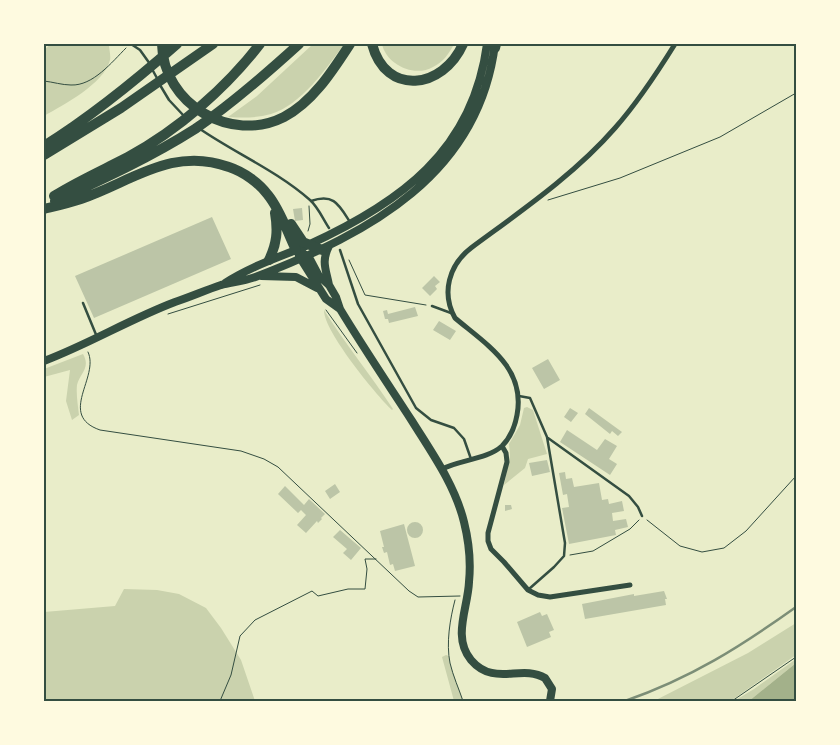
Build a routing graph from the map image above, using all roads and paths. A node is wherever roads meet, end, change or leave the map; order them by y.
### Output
1 (130, 44) edge
2 (162, 44) edge
3 (177, 44) edge
4 (214, 44) edge
5 (260, 44) edge
6 (298, 44) edge
7 (350, 44) edge
8 (372, 44) edge
9 (463, 44) edge
10 (675, 44) edge
11 (493, 45) edge
12 (44, 81) edge
13 (796, 93) edge
14 (44, 146) edge
15 (44, 155) edge
16 (311, 201) junction
17 (544, 201) dead end
18 (273, 202) junction
19 (44, 207) edge
20 (351, 224) junction
21 (309, 228) dead end
22 (329, 228) dead end
23 (308, 245) junction
24 (326, 248) junction
25 (340, 250) joint
26 (301, 255) junction
27 (270, 260) junction
28 (259, 276) junction
29 (265, 283) dead end
30 (222, 285) junction
31 (329, 285) junction
32 (320, 290) junction
33 (82, 303) dead end
34 (432, 306) joint
35 (340, 309) junction
36 (326, 310) dead end
37 (452, 313) junction
38 (162, 316) dead end
39 (98, 338) junction
40 (84, 344) junction
41 (356, 352) dead end
42 (44, 360) edge
43 (519, 396) junction
44 (547, 437) junction
45 (502, 446) junction
46 (471, 459) junction
47 (442, 469) junction
48 (796, 476) edge
49 (642, 516) junction
50 (564, 556) junction
51 (377, 559) junction
52 (630, 585) dead end
53 (528, 590) junction
54 (457, 596) dead end
55 (455, 600) dead end
56 (796, 657) edge
57 (220, 701) edge
58 (463, 701) edge
59 (550, 701) edge
60 (732, 701) edge

1 - 12 path
1 - 16 lane
2 - 7 highway
3 - 14 highway
4 - 15 highway
5 - 19 highway
6 - 19 highway
8 - 9 highway
10 - 37 street
11 - 20 main road
11 - 24 main road
13 - 17 path
16 - 20 lane
16 - 21 path
16 - 22 lane
18 - 19 highway
18 - 23 highway
18 - 26 highway
18 - 27 highway
20 - 23 main road
23 - 24 highway
23 - 26 main road
24 - 26 main road
24 - 31 main road
25 - 34 path
25 - 46 lane
26 - 27 main road
26 - 28 main road
26 - 31 main road
26 - 32 main road
27 - 30 main road
28 - 30 main road
28 - 32 main road
29 - 38 path
30 - 39 main road
31 - 35 main road
32 - 35 main road
33 - 39 lane
34 - 37 lane
35 - 47 main road
36 - 41 path
37 - 43 street
39 - 40 main road
40 - 42 main road
40 - 51 path
43 - 44 lane
43 - 45 street
44 - 49 lane
44 - 50 lane
45 - 46 street
45 - 53 street
46 - 47 street
47 - 59 main road
48 - 49 path
49 - 50 path
50 - 53 lane
51 - 54 path
51 - 57 path
52 - 53 street
55 - 58 path
56 - 60 path

